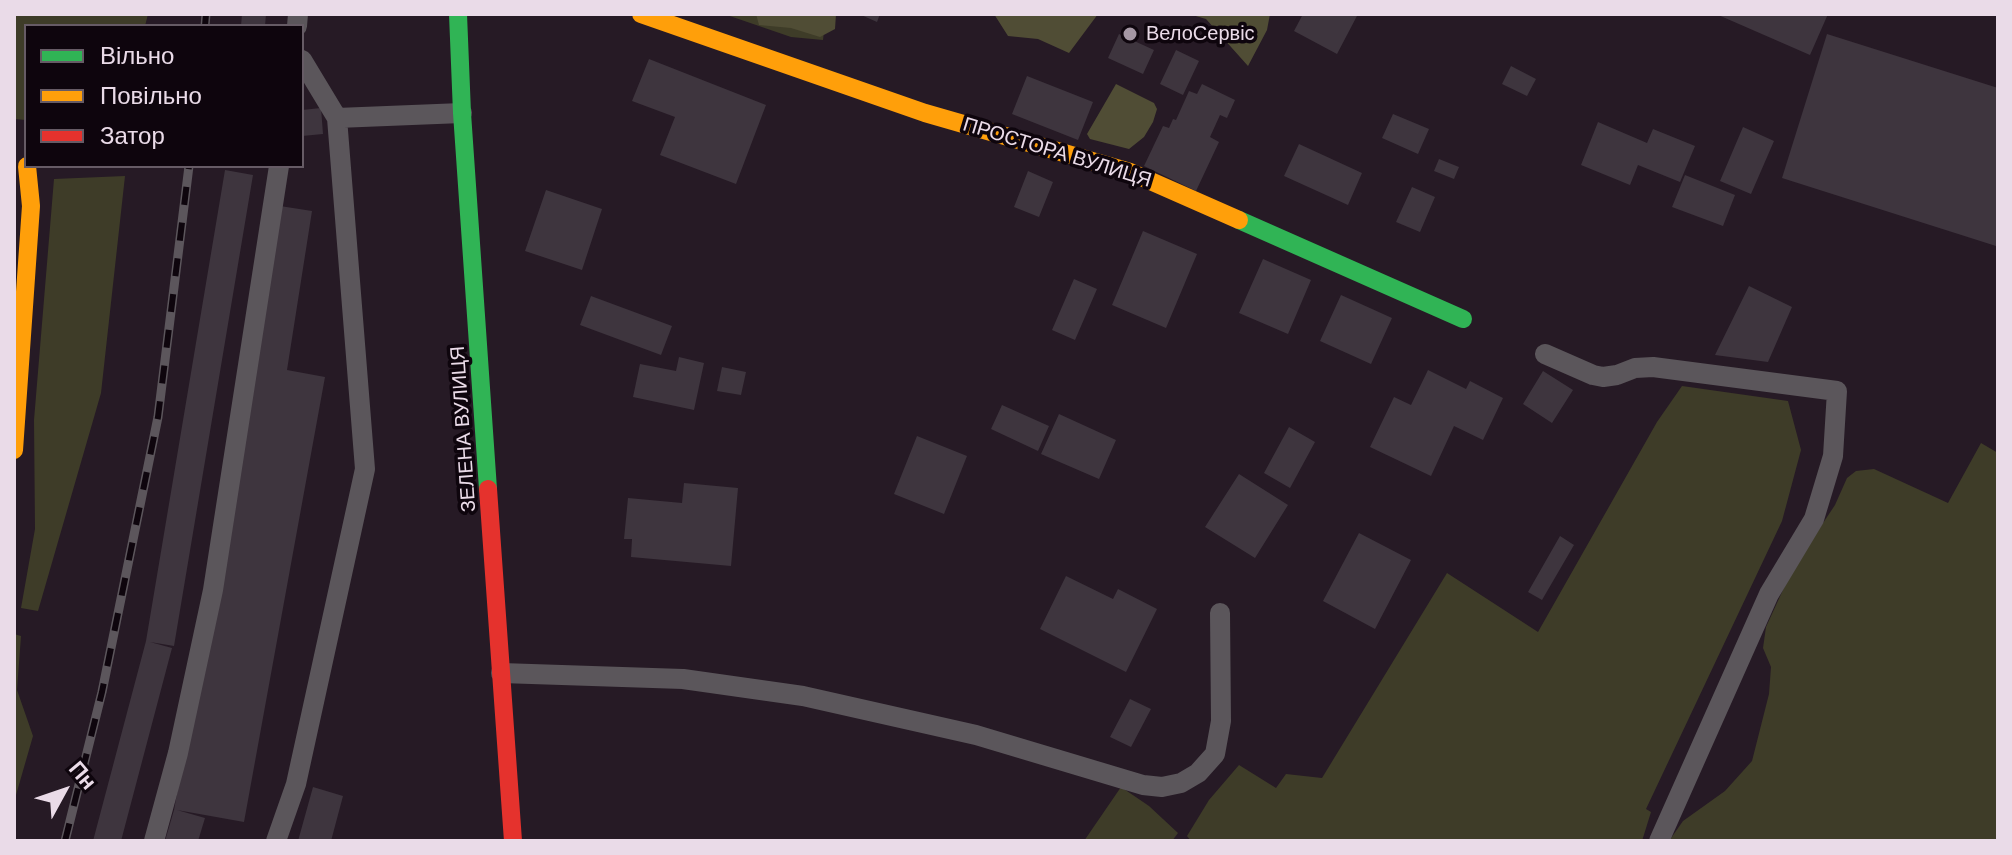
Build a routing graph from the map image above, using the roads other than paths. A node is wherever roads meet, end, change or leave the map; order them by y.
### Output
1 (458, 14) edge
2 (641, 14) edge
3 (304, 63) edge
4 (462, 113) junction
5 (337, 118) junction
6 (27, 168) edge
7 (279, 168) edge
8 (1463, 319) dead end
9 (1545, 354) dead end
10 (14, 450) edge
11 (1220, 613) dead end
12 (501, 673) junction
13 (154, 841) edge
14 (276, 841) edge
15 (513, 841) edge
16 (1659, 841) edge

1 - 4 street, ЗЕЛЕНА ВУЛИЦЯ
2 - 8 street, ПРОСТОРА ВУЛИЦЯ
3 - 5 lane
4 - 5 lane
4 - 12 street, ЗЕЛЕНА ВУЛИЦЯ
5 - 14 lane
6 - 10 street
7 - 13 lane
9 - 16 lane
11 - 12 lane
12 - 15 street, ЗЕЛЕНА ВУЛИЦЯ

